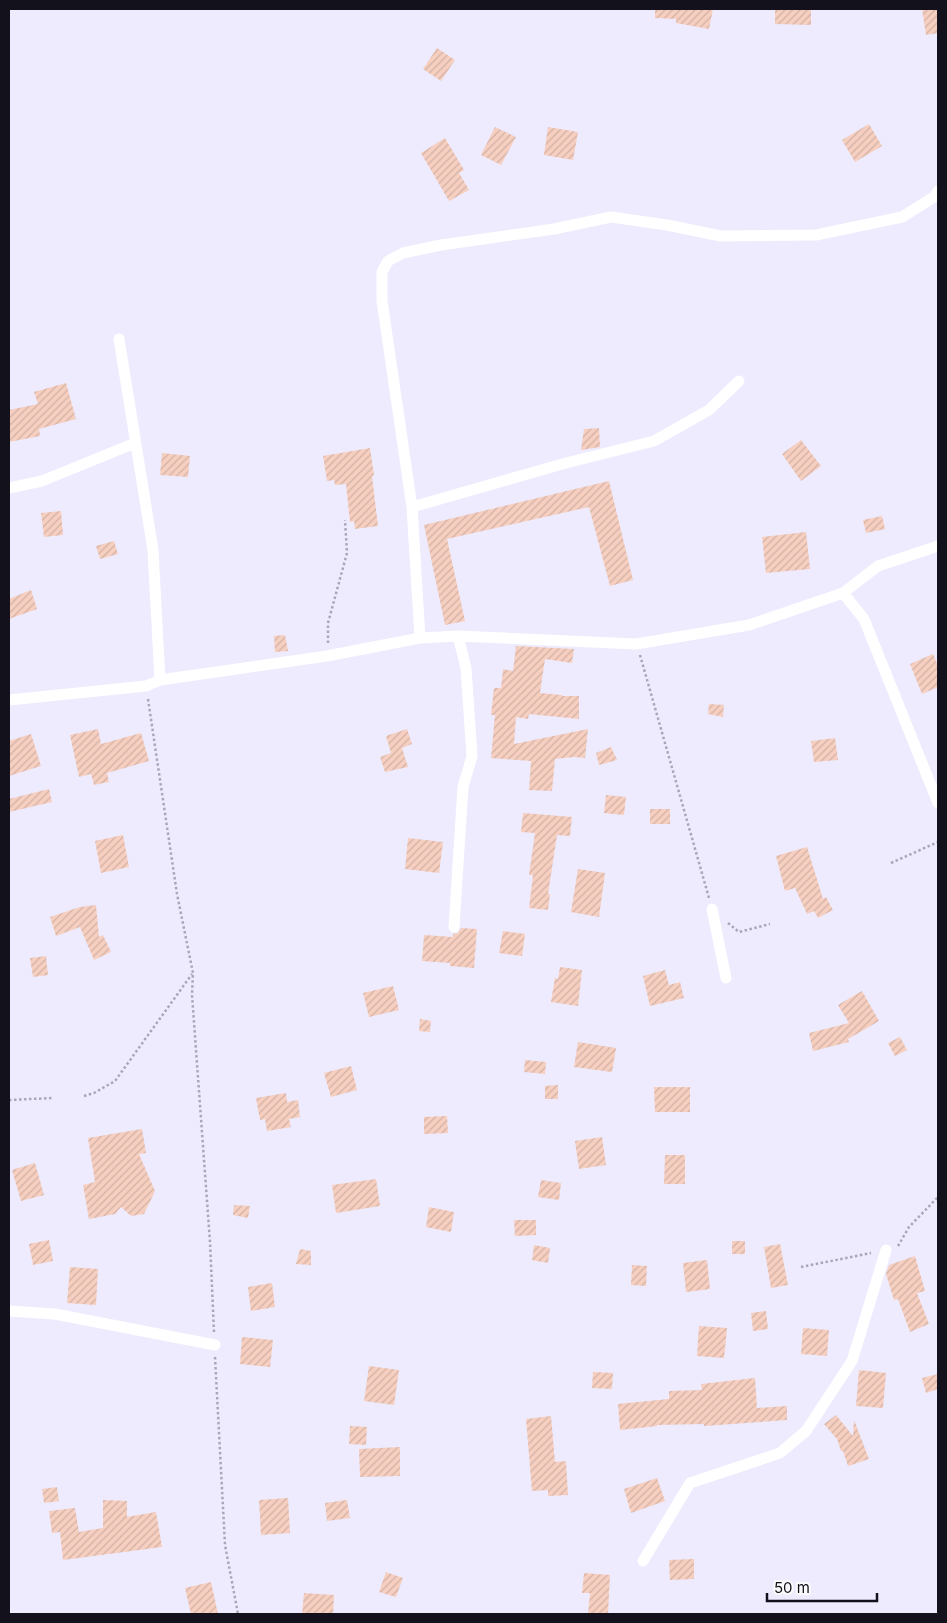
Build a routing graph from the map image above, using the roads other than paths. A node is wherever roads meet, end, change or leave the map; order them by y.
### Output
1 (938, 191) edge
2 (118, 339) dead end
3 (739, 381) dead end
4 (136, 443) junction
5 (9, 488) edge
6 (412, 507) junction
7 (938, 546) edge
8 (842, 593) junction
9 (458, 636) junction
10 (420, 638) junction
11 (160, 680) junction
12 (9, 700) edge
13 (938, 803) edge
14 (712, 909) road end
15 (454, 927) dead end
16 (726, 978) dead end
17 (886, 1250) dead end
18 (9, 1311) edge
19 (215, 1345) road end
20 (643, 1561) dead end

1 - 6 street
2 - 4 street
3 - 6 street
4 - 5 street
4 - 11 street
6 - 10 street
7 - 8 street
8 - 9 street
8 - 13 street
9 - 10 street
9 - 15 street
10 - 11 street
11 - 12 street
14 - 16 street
17 - 20 street
18 - 19 street

